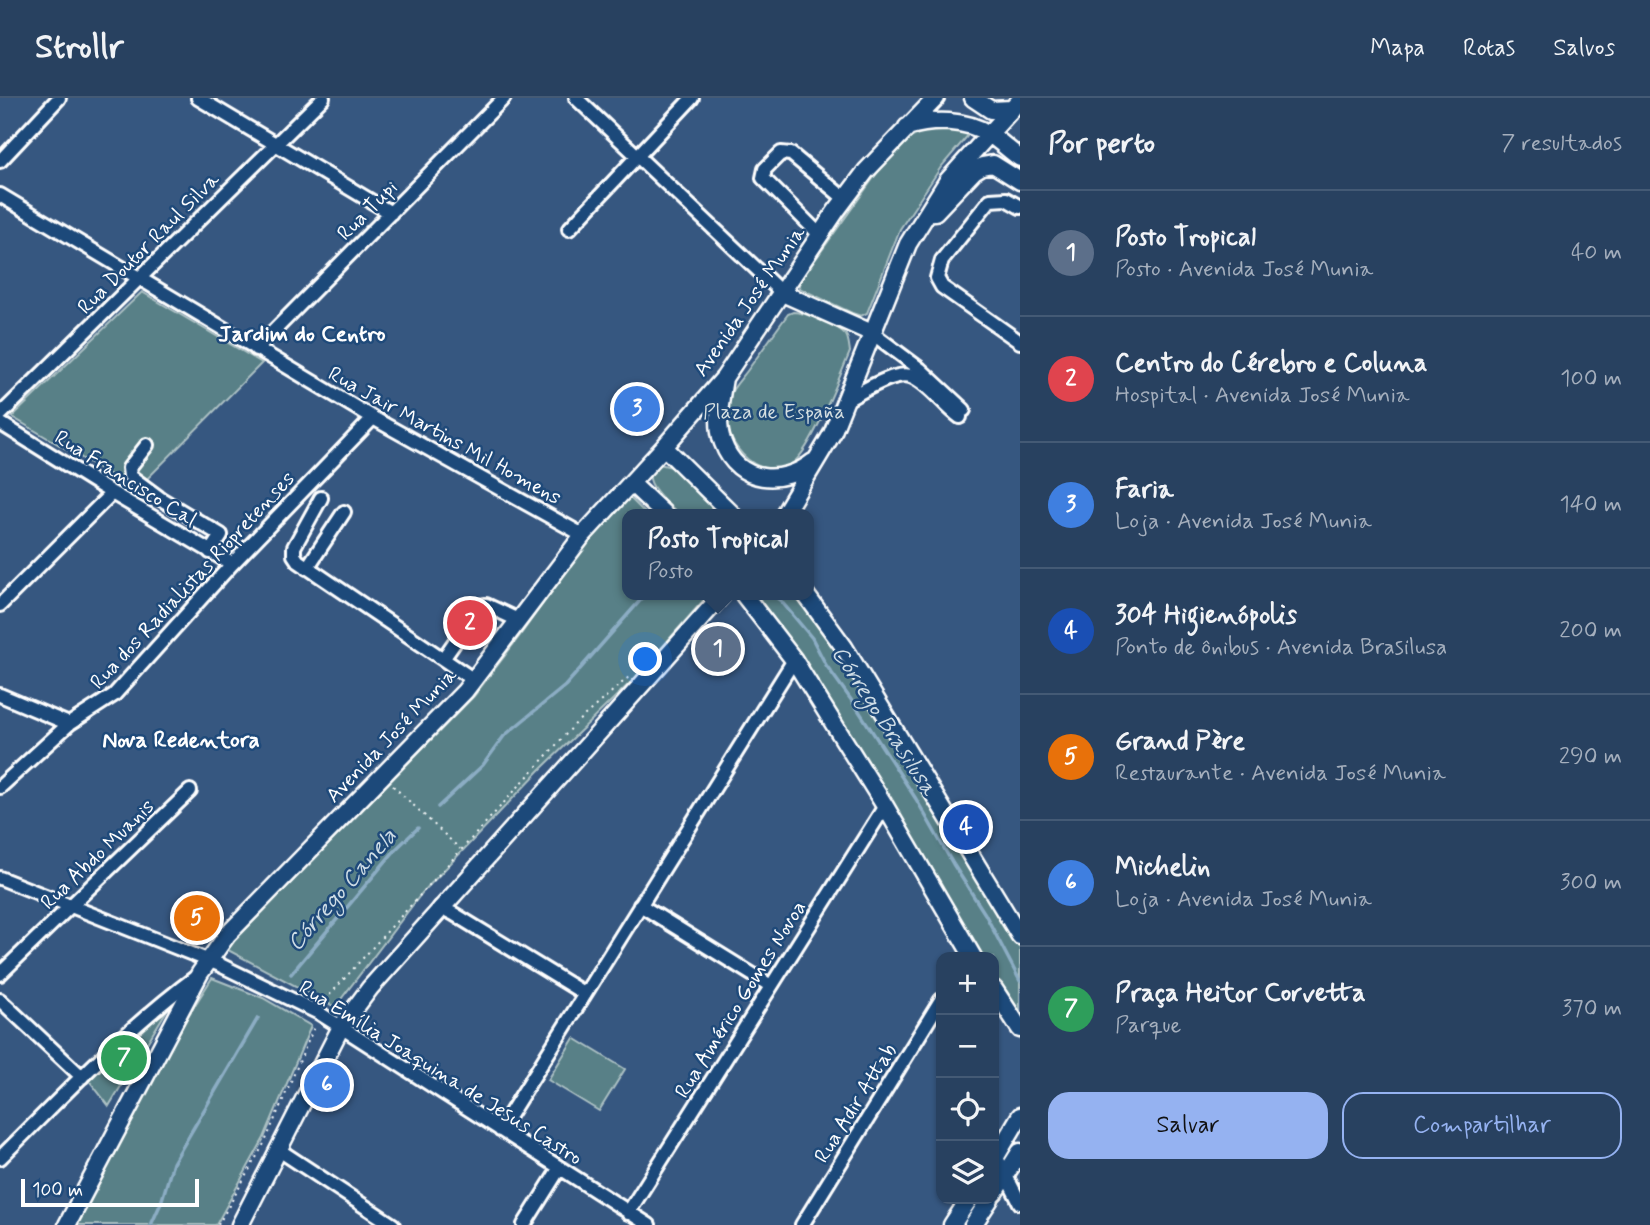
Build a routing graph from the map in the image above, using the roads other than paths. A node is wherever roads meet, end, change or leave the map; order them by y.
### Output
1 (59, 98) edge
2 (198, 98) edge
3 (323, 98) edge
4 (504, 98) edge
5 (576, 98) edge
6 (692, 98) edge
7 (936, 98) edge
8 (973, 98) edge
9 (1016, 105) edge
10 (906, 128) junction
11 (989, 134) junction
12 (276, 144) junction
13 (637, 157) junction
14 (1020, 158) edge
15 (0, 161) edge
16 (1020, 181) edge
17 (0, 195) edge
18 (845, 199) junction
19 (1020, 207) edge
20 (391, 213) junction
21 (569, 229) dead end
22 (917, 229) junction
23 (820, 234) junction
24 (139, 279) junction
25 (782, 293) junction
26 (808, 305) junction
27 (768, 313) junction
28 (872, 333) junction
29 (1020, 342) edge
30 (256, 349) junction
31 (724, 378) junction
32 (846, 400) junction
33 (0, 415) edge
34 (373, 418) junction
35 (0, 423) edge
36 (148, 445) dead end
37 (664, 447) junction
38 (819, 457) junction
39 (631, 483) junction
40 (112, 493) junction
41 (321, 498) dead end
42 (659, 509) edge
43 (727, 509) edge
44 (788, 509) edge
45 (344, 512) dead end
46 (583, 535) junction
47 (210, 552) junction
48 (232, 564) junction
49 (307, 568) junction
50 (717, 600) edge
51 (748, 600) edge
52 (810, 600) edge
53 (0, 606) edge
54 (518, 620) junction
55 (443, 659) junction
56 (794, 660) junction
57 (474, 680) junction
58 (0, 695) edge
59 (69, 724) junction
60 (0, 787) edge
61 (190, 791) dead end
62 (885, 806) junction
63 (0, 878) edge
64 (640, 905) junction
65 (69, 907) junction
66 (440, 907) junction
67 (1020, 936) edge
68 (969, 952) edge
69 (204, 967) junction
70 (0, 974) edge
71 (771, 986) junction
72 (585, 994) junction
73 (999, 997) edge
74 (0, 1000) edge
75 (936, 1008) edge
76 (341, 1027) junction
77 (1020, 1029) edge
78 (82, 1077) junction
79 (1020, 1116) edge
80 (500, 1130) junction
81 (279, 1150) junction
82 (999, 1151) edge
83 (1020, 1152) edge
84 (0, 1158) edge
85 (999, 1164) edge
86 (559, 1168) junction
87 (1006, 1174) junction
88 (999, 1185) edge
89 (1020, 1203) edge
90 (966, 1204) edge
91 (987, 1204) edge
92 (628, 1213) junction
93 (67, 1225) edge
94 (240, 1225) edge
95 (393, 1225) edge
96 (524, 1225) edge
97 (649, 1225) edge
98 (802, 1225) edge
99 (952, 1225) edge
100 (974, 1225) edge

1 - 15 street
2 - 12 street
3 - 12 street, Rua Doutor Raul Silva
4 - 20 street, Rua Tupi
5 - 13 street
6 - 13 street
7 - 10 main road, Avenida José Munia
8 - 9 main road
9 - 11 main road
10 - 11 main road
10 - 18 main road, Avenida José Munia
11 - 14 main road
11 - 22 main road
12 - 20 street
12 - 24 street, Rua Doutor Raul Silva
13 - 21 street
13 - 25 street
16 - 22 main road
17 - 24 street, Rua Jair Martins Mil Homens
18 - 23 main road, Avenida José Munia
18 - 23 street
19 - 29 street
20 - 30 street, Rua Tupi
22 - 28 main road
23 - 25 main road, Avenida José Munia
24 - 30 street, Rua Jair Martins Mil Homens
24 - 33 street, Rua Doutor Raul Silva
25 - 26 main road
25 - 27 main road, Avenida José Munia
26 - 27 main road
26 - 28 main road
27 - 31 main road, Avenida José Munia
28 - 32 main road
28 - 32 street
30 - 34 street, Rua Jair Martins Mil Homens
31 - 37 main road, Avenida José Munia
31 - 38 main road
32 - 38 main road
34 - 46 street, Rua Jair Martins Mil Homens
34 - 48 street, Rua dos Radialistas Riopretenses
35 - 40 street, Rua Francisco Cal
36 - 47 street
37 - 39 main road, Avenida José Munia
37 - 43 main road
38 - 44 main road
39 - 42 main road
39 - 46 main road, Avenida José Munia
40 - 47 street, Rua Francisco Cal
40 - 53 street
41 - 49 street
45 - 49 street
46 - 54 main road, Avenida José Munia
47 - 48 street, Rua Francisco Cal
48 - 59 street, Rua dos Radialistas Riopretenses
49 - 55 street
50 - 66 main road
51 - 56 main road
52 - 67 main road
54 - 55 street
54 - 57 main road, Avenida José Munia
55 - 57 street
56 - 62 main road
56 - 64 street
57 - 69 main road, Avenida José Munia
58 - 59 street
59 - 60 street, Rua dos Radialistas Riopretenses
61 - 65 street, Rua Abdo Muanis
62 - 68 main road
62 - 71 street, Rua Américo Gomes Novoa
63 - 65 street, Rua Emília Joaquina de Jesus Castro
64 - 71 street
64 - 72 street
65 - 69 street, Rua Emília Joaquina de Jesus Castro
65 - 70 street, Rua Abdo Muanis
66 - 72 street
66 - 76 main road
69 - 76 street, Rua Emília Joaquina de Jesus Castro
69 - 78 street
69 - 93 main road, Avenida José Munia
71 - 92 street, Rua Américo Gomes Novoa
72 - 80 street
73 - 77 main road
74 - 78 street
75 - 98 street, Rua Adir Attab
76 - 80 street, Rua Emília Joaquina de Jesus Castro
76 - 81 main road
78 - 84 street
79 - 82 main road
80 - 86 street, Rua Emília Joaquina de Jesus Castro
81 - 94 main road
81 - 95 street
83 - 87 main road
85 - 87 street
86 - 92 street, Rua Emília Joaquina de Jesus Castro
86 - 96 street
87 - 88 main road
87 - 89 street
90 - 99 main road
91 - 100 main road
92 - 97 street, Rua Emília Joaquina de Jesus Castro

